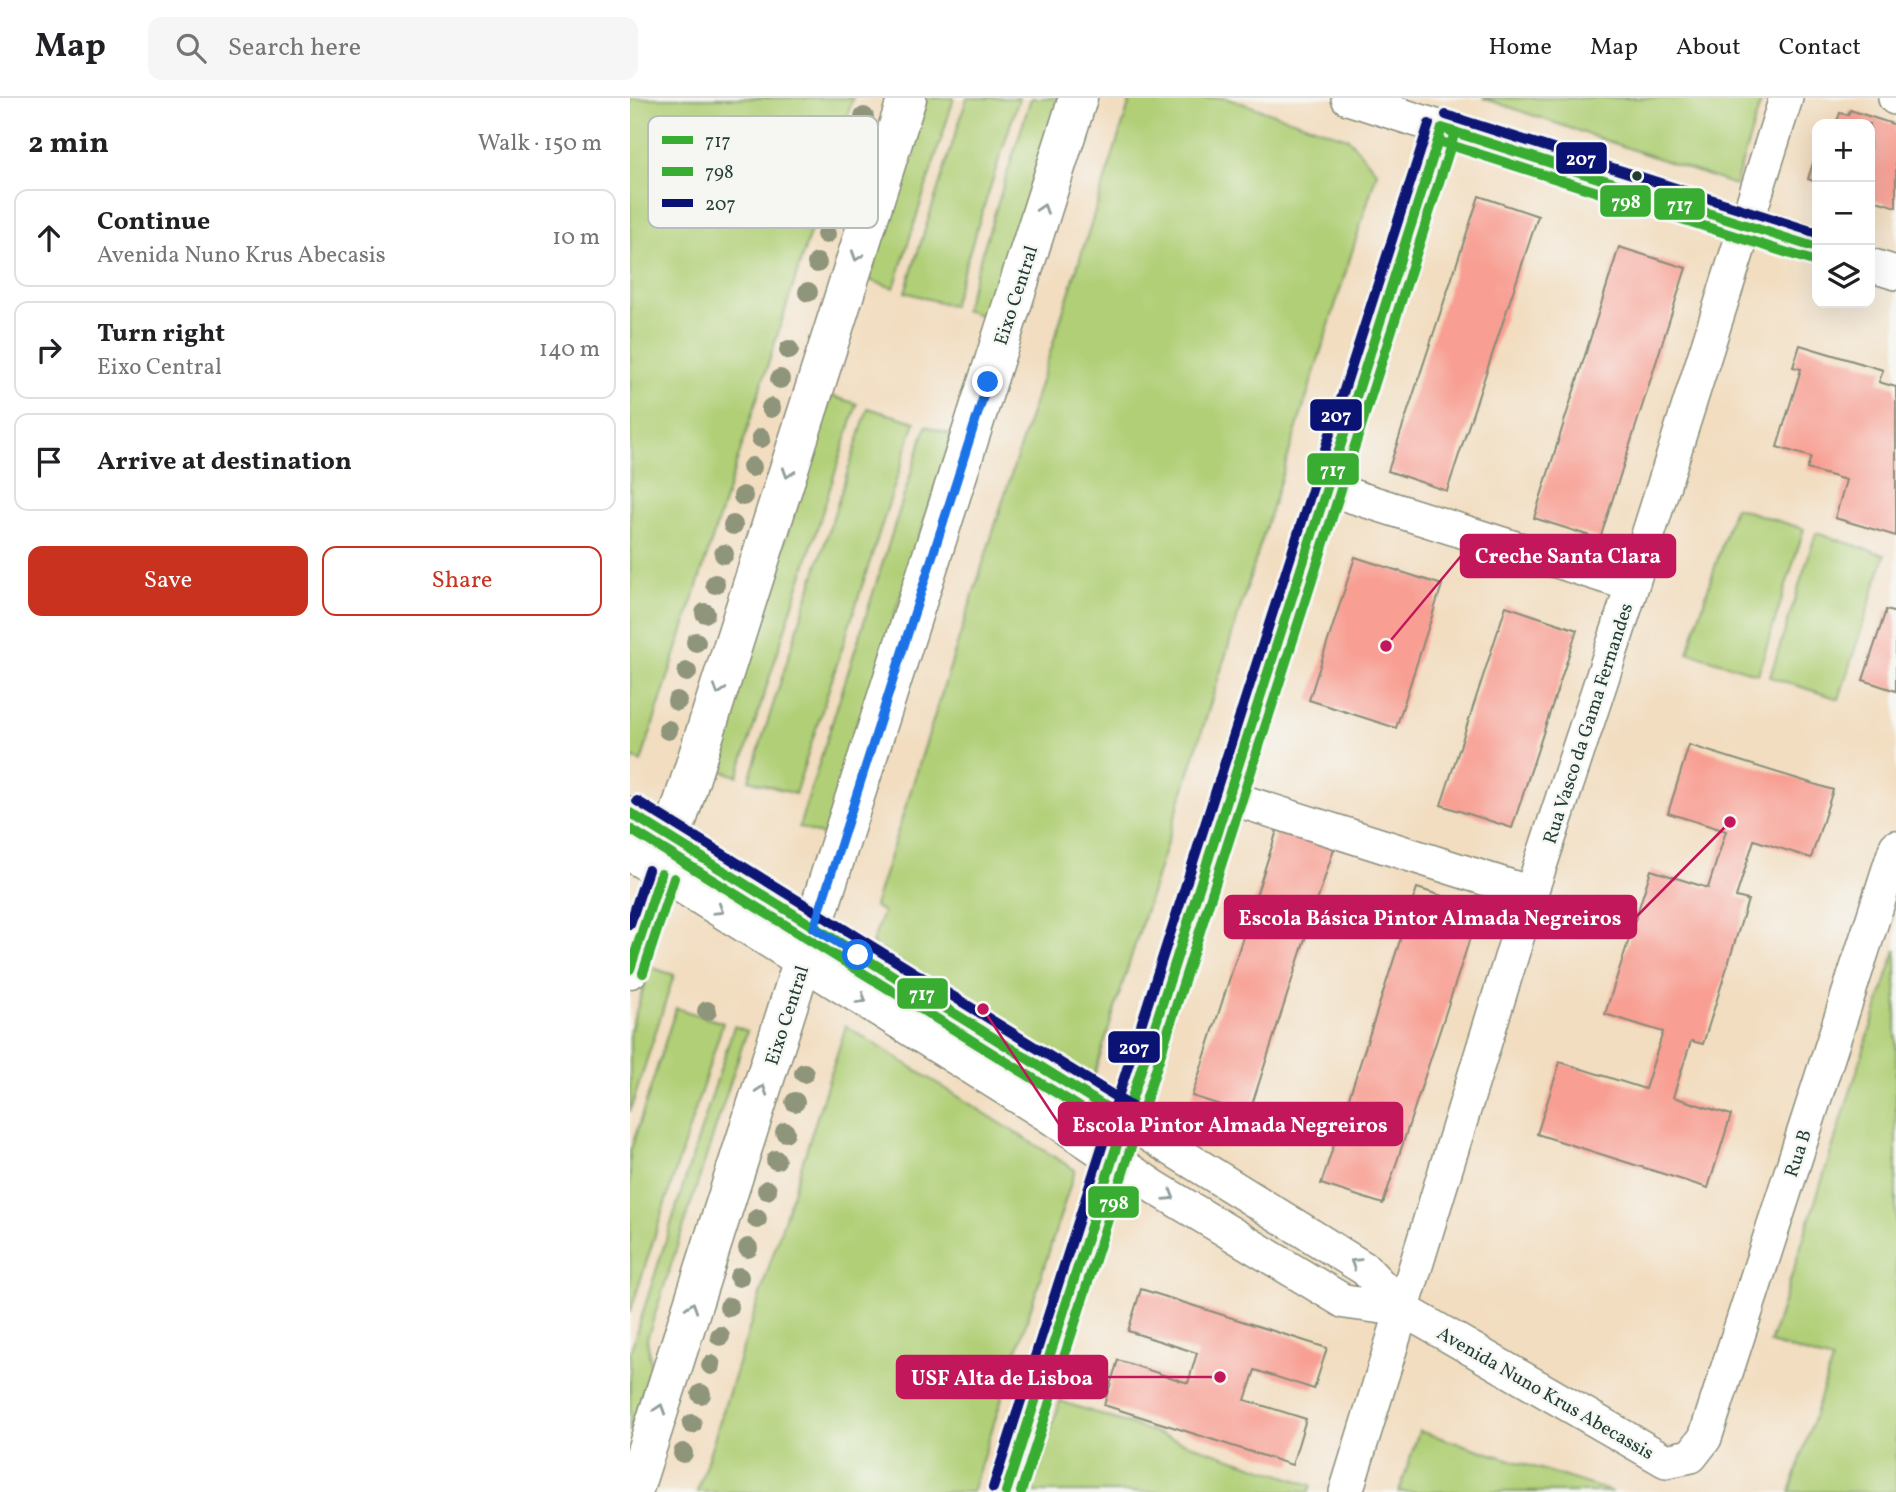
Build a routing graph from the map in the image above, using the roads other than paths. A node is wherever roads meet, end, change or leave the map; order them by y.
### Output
1 (907, 98) edge
2 (1078, 98) edge
3 (1348, 98) edge
4 (1786, 98) edge
5 (1442, 128) junction
6 (878, 185) edge
7 (1745, 225) junction
8 (864, 228) edge
9 (1812, 246) edge
10 (1875, 267) edge
11 (1896, 273) edge
12 (1326, 488) junction
13 (1632, 585) junction
14 (1228, 797) junction
15 (630, 813) edge
16 (1896, 846) edge
17 (654, 856) edge
18 (1531, 893) junction
19 (809, 945) junction
20 (630, 969) edge
21 (1125, 1119) junction
22 (1112, 1160) junction
23 (1404, 1310) junction
24 (1691, 1456) joint
25 (633, 1492) edge
26 (1006, 1492) edge
27 (1346, 1492) edge

1 -> 6 main road
19 -> 2 main road, Eixo Central
3 - 5 street
4 - 7 street, Rua Vasco da Gama Fernandes
5 - 7 street
5 - 12 street
7 - 9 street
7 - 13 street, Rua Vasco da Gama Fernandes
8 -> 17 main road
10 - 11 street
12 - 13 street
12 - 14 street
13 - 18 street, Rua Vasco da Gama Fernandes
14 - 18 street
14 - 21 street
15 - 17 street
16 - 24 street, Rua B
17 - 19 street
17 - 20 main road
18 - 23 street, Rua Vasco da Gama Fernandes
19 - 21 street
19 -> 22 street
25 -> 19 main road, Eixo Central
21 - 22 street
23 -> 21 street
22 -> 23 street
22 - 26 street
23 - 24 street, Avenida Nuno Krus Abecassis
23 - 27 street, Rua Vasco da Gama Fernandes

